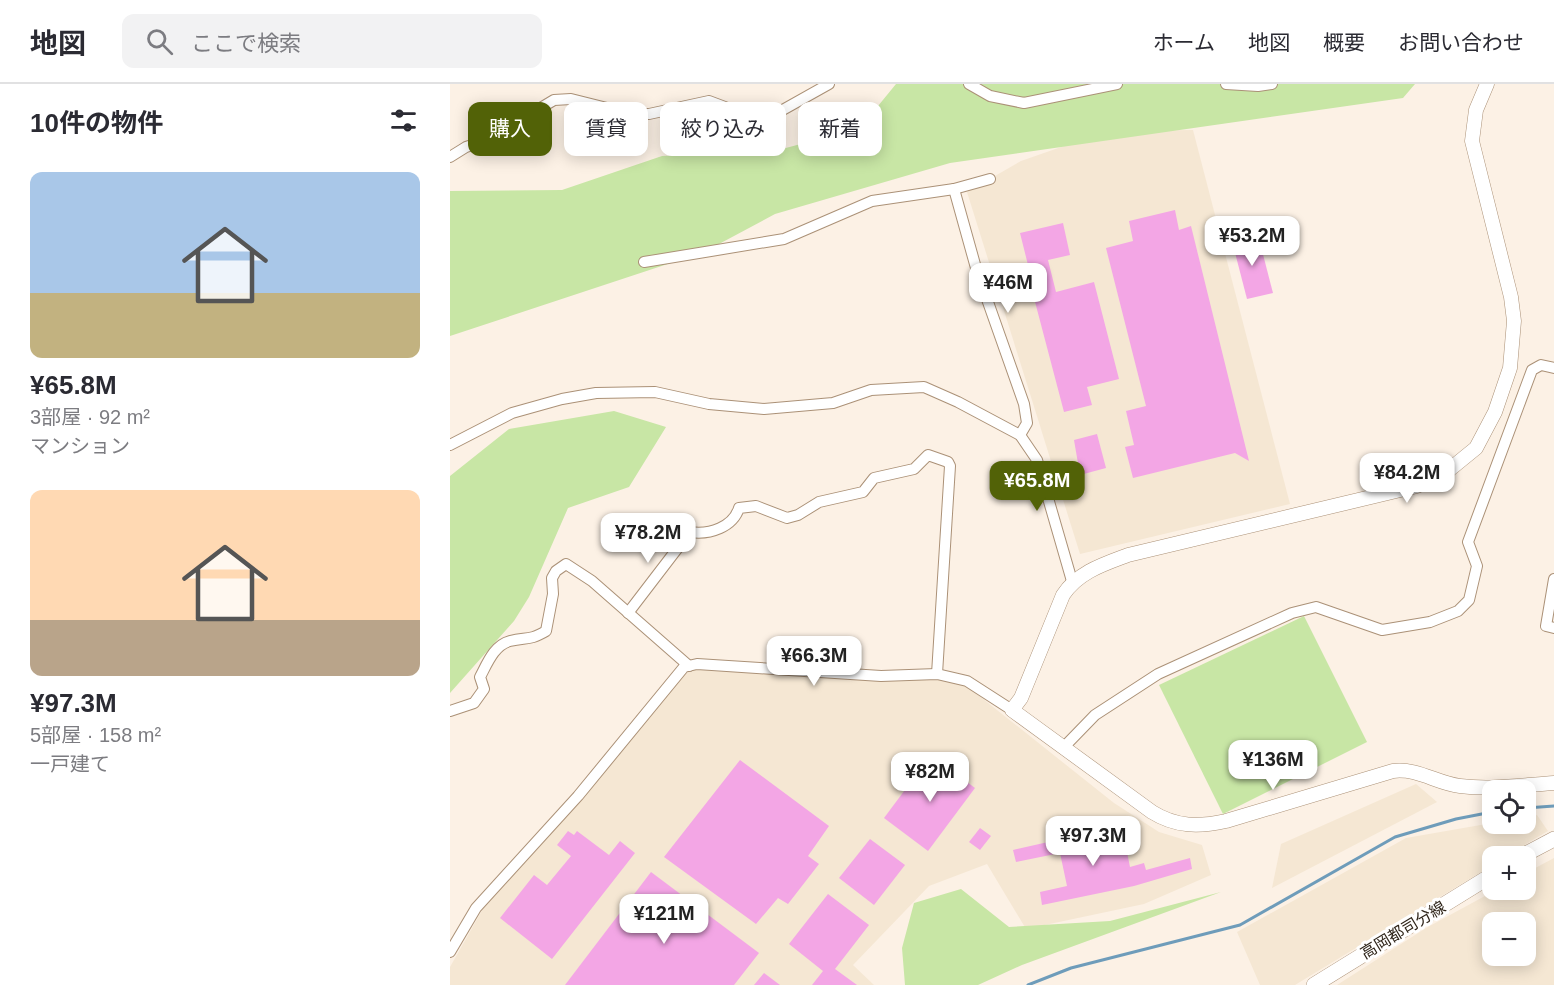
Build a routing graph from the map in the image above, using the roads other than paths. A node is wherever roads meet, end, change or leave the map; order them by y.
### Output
1 (829, 84) edge
2 (969, 84) edge
3 (1117, 84) edge
4 (1226, 84) edge
5 (1272, 84) edge
6 (1487, 84) edge
7 (450, 156) edge
8 (990, 179) dead end
9 (954, 189) junction
10 (644, 262) dead end
11 (1554, 368) edge
12 (1020, 435) junction
13 (450, 445) edge
14 (1554, 579) edge
15 (1072, 581) junction
16 (628, 614) junction
17 (1554, 628) edge
18 (688, 666) junction
19 (937, 674) junction
20 (1012, 710) junction
21 (450, 711) edge
22 (1063, 748) junction
23 (1554, 783) edge
24 (1554, 839) edge
25 (1536, 849) edge
26 (1482, 881) edge
27 (452, 944) edge
28 (1314, 985) edge

1 - 7 street
2 - 3 street
4 - 5 street
6 - 15 street
8 - 9 street
9 - 10 street
9 - 12 street
11 - 22 street
12 - 13 street
12 - 15 street
14 - 17 street
15 - 20 street
16 - 18 street
16 - 19 street
16 - 21 street
18 - 19 street
18 - 27 street
19 - 20 street
20 - 22 street
22 - 23 street
24 - 25 main road
26 - 28 main road, 高岡都司分線

